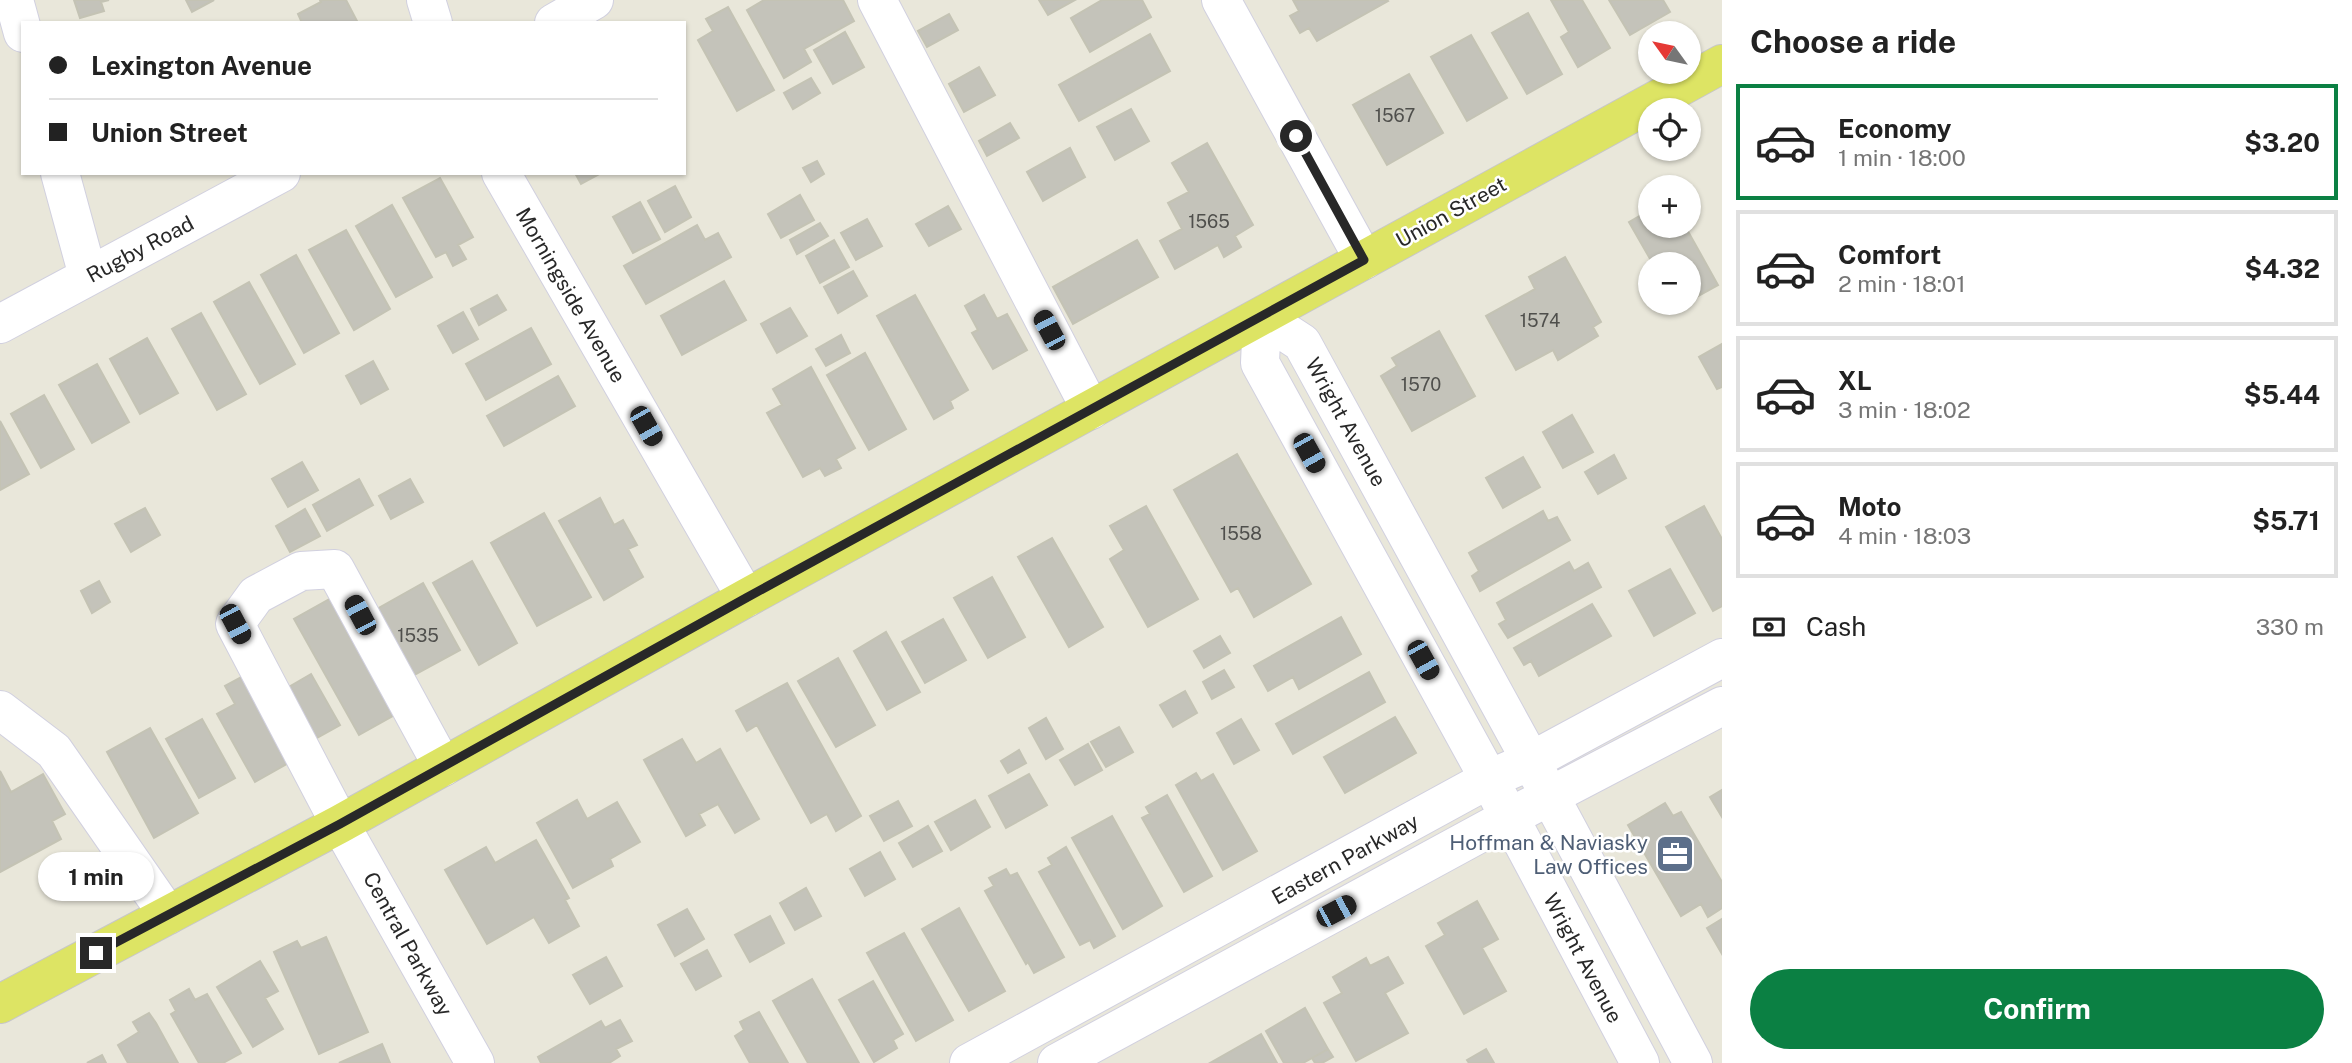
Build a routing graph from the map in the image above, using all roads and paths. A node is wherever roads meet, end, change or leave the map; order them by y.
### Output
1 (14, 0) edge
2 (426, 0) edge
3 (594, 0) edge
4 (877, 0) edge
5 (1221, 0) edge
6 (431, 21) edge
7 (557, 21) edge
8 (21, 26) edge
9 (1722, 64) edge
10 (62, 175) edge
11 (277, 175) edge
12 (502, 175) edge
13 (1364, 260) junction
14 (88, 276) junction
15 (1262, 317) junction
16 (0, 324) edge
17 (1091, 410) junction
18 (1411, 542) junction
19 (1371, 565) junction
20 (746, 598) junction
21 (1722, 658) edge
22 (1722, 706) edge
23 (0, 710) edge
24 (1531, 761) junction
25 (443, 767) junction
26 (1489, 779) junction
27 (1549, 797) junction
28 (1508, 818) junction
29 (340, 824) junction
30 (169, 915) junction
31 (0, 1004) edge
32 (1044, 1024) junction
33 (1066, 1062) edge
34 (475, 1063) edge
35 (969, 1063) edge
36 (1640, 1063) edge
37 (1693, 1063) edge

1 - 8 street
2 - 6 street
3 - 7 street
4 - 17 street
5 - 13 street
9 - 13 main road, Union Street
10 - 14 street
11 - 14 street, Rugby Road
12 - 20 street, Morningside Avenue
13 - 15 main road, Union Street
14 - 16 street, Rugby Road
15 - 17 main road, Union Street
15 - 18 street, Wright Avenue
15 - 19 street, Wright Avenue
17 - 20 main road, Union Street
18 - 19 street
18 - 24 street, Wright Avenue
19 - 26 street, Wright Avenue
20 - 25 main road, Union Street
21 - 24 street, Eastern Parkway
22 - 27 street, Eastern Parkway
23 - 30 street
24 - 26 street, Eastern Parkway
24 - 27 street, Wright Avenue
25 - 29 main road, Union Street
25 - 29 street, Central Parkway
26 - 28 street, Wright Avenue
26 - 32 street, Eastern Parkway
27 - 28 street, Eastern Parkway
27 - 37 street, Wright Avenue
28 - 33 street, Eastern Parkway
28 - 36 street, Wright Avenue
29 - 30 main road, Union Street
29 - 34 street, Central Parkway
30 - 31 main road, Union Street
32 - 33 street
32 - 35 street, Eastern Parkway

